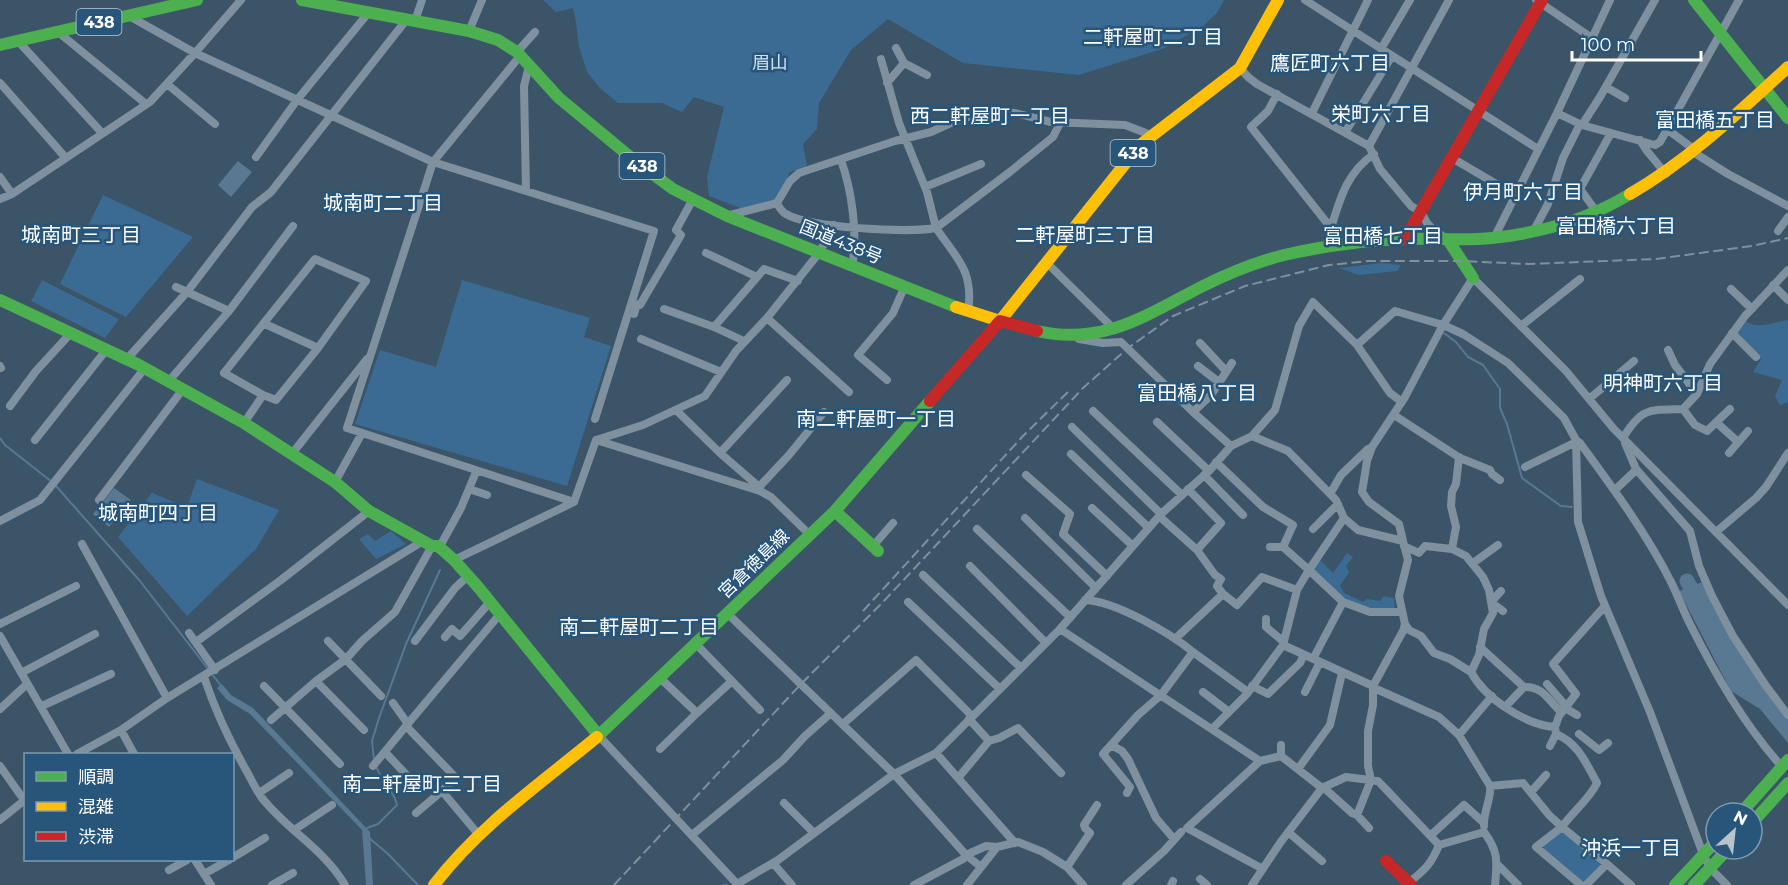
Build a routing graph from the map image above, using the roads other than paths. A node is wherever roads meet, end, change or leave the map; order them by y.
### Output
1 (197, 0) edge
2 (241, 0) edge
3 (302, 0) edge
4 (422, 0) edge
5 (482, 0) edge
6 (1278, 0) edge
7 (1305, 0) edge
8 (1368, 0) edge
9 (1410, 0) edge
10 (1449, 0) edge
11 (1610, 0) edge
12 (1655, 0) edge
13 (1694, 0) edge
14 (1739, 0) edge
15 (1539, 1) edge
16 (369, 12) junction
17 (128, 16) junction
18 (411, 20) junction
19 (469, 31) junction
20 (1353, 31) junction
21 (58, 32) junction
22 (535, 32) dead end
23 (1721, 34) junction
24 (1592, 38) junction
25 (18, 41) junction
26 (0, 45) edge
27 (896, 48) dead end
28 (1381, 49) junction
29 (195, 53) junction
30 (519, 54) junction
31 (1392, 56) junction
32 (881, 59) dead end
33 (904, 63) junction
34 (530, 66) junction
35 (1788, 67) edge
36 (1240, 68) junction
37 (1412, 69) junction
38 (927, 75) dead end
39 (0, 83) edge
40 (887, 83) junction
41 (167, 84) junction
42 (1606, 87) junction
43 (1764, 89) junction
44 (1277, 94) junction
45 (1625, 98) dead end
46 (297, 100) junction
47 (146, 104) junction
48 (1478, 111) junction
49 (1312, 113) junction
50 (1557, 113) junction
51 (330, 115) junction
52 (1788, 118) edge
53 (1060, 123) junction
54 (215, 124) dead end
55 (1581, 125) junction
56 (1668, 130) junction
57 (1346, 132) junction
58 (102, 133) junction
59 (1611, 133) junction
60 (1151, 135) junction
61 (906, 139) junction
62 (1640, 140) junction
63 (1369, 146) junction
64 (1538, 149) junction
65 (1694, 151) junction
66 (1374, 154) junction
67 (65, 157) junction
68 (256, 157) dead end
69 (1452, 158) junction
70 (841, 160) junction
71 (433, 162) junction
72 (981, 164) dead end
73 (1666, 174) junction
74 (0, 177) edge
75 (925, 187) junction
76 (526, 191) junction
77 (12, 194) junction
78 (1515, 195) junction
79 (0, 199) edge
80 (693, 199) junction
81 (777, 203) junction
82 (1788, 206) edge
83 (1421, 212) junction
84 (1596, 212) junction
85 (727, 216) junction
86 (1788, 217) edge
87 (834, 225) junction
88 (293, 226) dead end
89 (854, 227) junction
90 (936, 228) junction
91 (1331, 228) junction
92 (1778, 231) dead end
93 (1533, 232) junction
94 (1494, 238) junction
95 (1405, 239) junction
96 (1448, 240) junction
97 (1326, 247) junction
98 (819, 253) junction
99 (706, 254) dead end
100 (1046, 262) junction
101 (852, 267) junction
102 (1788, 270) edge
103 (757, 277) junction
104 (1473, 278) junction
105 (1580, 279) dead end
106 (798, 281) junction
107 (1773, 285) junction
108 (176, 287) dead end
109 (904, 288) junction
110 (1731, 289) dead end
111 (187, 292) junction
112 (0, 300) edge
113 (1788, 300) edge
114 (664, 309) dead end
115 (1752, 309) junction
116 (229, 311) junction
117 (968, 312) junction
118 (767, 318) junction
119 (626, 320) junction
120 (1000, 321) junction
121 (265, 324) junction
122 (1443, 325) junction
123 (1521, 326) junction
124 (714, 327) junction
125 (1115, 330) junction
126 (1732, 333) junction
127 (70, 334) junction
128 (1065, 336) junction
129 (640, 339) dead end
130 (744, 341) junction
131 (1200, 343) dead end
132 (1357, 345) junction
133 (318, 348) junction
134 (107, 349) junction
135 (1668, 350) dead end
136 (370, 355) junction
137 (1756, 357) dead end
138 (127, 359) junction
139 (1634, 361) dead end
140 (1232, 363) dead end
141 (1198, 366) dead end
142 (145, 368) junction
143 (721, 372) junction
144 (1227, 372) junction
145 (787, 380) dead end
146 (887, 380) dead end
147 (169, 381) junction
148 (1220, 383) junction
149 (183, 389) junction
150 (849, 392) dead end
151 (1697, 394) junction
152 (263, 395) junction
153 (1589, 399) junction
154 (1402, 402) junction
155 (10, 406) dead end
156 (1683, 409) junction
157 (1730, 409) dead end
158 (676, 410) junction
159 (1093, 411) dead end
160 (824, 412) dead end
161 (1193, 412) junction
162 (1394, 415) junction
163 (595, 419) dead end
164 (1157, 422) dead end
165 (1716, 422) junction
166 (244, 423) junction
167 (1072, 427) dead end
168 (1748, 431) dead end
169 (362, 433) junction
170 (1252, 436) junction
171 (1624, 439) junction
172 (35, 440) dead end
173 (596, 440) junction
174 (1576, 441) junction
175 (1738, 442) junction
176 (1231, 446) junction
177 (1372, 447) junction
178 (720, 453) junction
179 (1729, 453) dead end
180 (1788, 453) edge
181 (1071, 454) dead end
182 (291, 455) junction
183 (1460, 457) junction
184 (1216, 462) junction
185 (1525, 467) dead end
186 (1636, 470) junction
187 (476, 472) junction
188 (1207, 473) junction
189 (1026, 474) dead end
190 (1500, 480) dead end
191 (335, 482) junction
192 (469, 489) junction
193 (759, 489) junction
194 (1615, 490) junction
195 (1185, 492) junction
196 (1330, 494) junction
197 (487, 495) dead end
198 (99, 500) dead end
199 (574, 502) junction
200 (1338, 504) junction
201 (1092, 508) dead end
202 (369, 511) junction
203 (835, 511) junction
204 (1160, 515) junction
205 (1243, 515) dead end
206 (1344, 518) junction
207 (1025, 519) dead end
208 (0, 521) edge
209 (893, 523) dead end
210 (1149, 528) junction
211 (977, 529) dead end
212 (1313, 529) dead end
213 (1716, 532) junction
214 (810, 535) junction
215 (82, 544) dead end
216 (1403, 544) junction
217 (431, 545) junction
218 (1498, 545) dead end
219 (1133, 546) junction
220 (1270, 547) dead end
221 (1283, 548) junction
222 (876, 549) joint
223 (1452, 549) junction
224 (1197, 550) junction
225 (454, 560) junction
226 (1473, 563) junction
227 (970, 566) dead end
228 (1309, 570) junction
229 (923, 575) dead end
230 (468, 576) junction
231 (1107, 576) junction
232 (76, 586) dead end
233 (1095, 588) junction
234 (1297, 590) junction
235 (1501, 591) dead end
236 (1223, 594) junction
237 (1089, 600) junction
238 (490, 602) junction
239 (908, 602) dead end
240 (1343, 602) junction
241 (1492, 602) junction
242 (1788, 605) edge
243 (1604, 607) junction
244 (1503, 611) dead end
245 (1402, 612) junction
246 (501, 614) junction
247 (728, 614) junction
248 (1070, 617) junction
249 (1266, 619) dead end
250 (0, 624) edge
251 (1405, 624) junction
252 (1060, 629) junction
253 (189, 633) dead end
254 (94, 634) dead end
255 (460, 636) junction
256 (445, 637) dead end
257 (1176, 638) junction
258 (1, 640) edge
259 (415, 640) dead end
260 (328, 641) dead end
261 (196, 642) junction
262 (1046, 643) junction
263 (696, 644) junction
264 (1284, 644) junction
265 (1480, 647) junction
266 (472, 648) junction
267 (1193, 652) junction
268 (1304, 655) junction
269 (346, 658) junction
270 (1316, 661) junction
271 (1021, 668) junction
272 (215, 670) junction
273 (1471, 672) junction
274 (21, 673) junction
275 (1342, 673) junction
276 (111, 674) dead end
277 (1216, 674) dead end
278 (204, 677) junction
279 (660, 678) junction
280 (316, 681) junction
281 (732, 681) junction
282 (27, 684) junction
283 (1547, 684) dead end
284 (264, 686) dead end
285 (1373, 687) junction
286 (1524, 687) junction
287 (1000, 689) junction
288 (1249, 691) junction
289 (1203, 692) dead end
290 (1305, 692) dead end
291 (1161, 695) junction
292 (381, 696) dead end
293 (1492, 696) junction
294 (167, 698) junction
295 (393, 703) dead end
296 (42, 706) junction
297 (1506, 706) junction
298 (285, 708) junction
299 (1564, 709) junction
300 (0, 710) edge
301 (760, 710) dead end
302 (1229, 711) junction
303 (697, 713) junction
304 (831, 713) junction
305 (1576, 715) dead end
306 (1788, 715) edge
307 (971, 718) junction
308 (271, 720) dead end
309 (843, 724) junction
310 (407, 725) junction
311 (1212, 729) junction
312 (121, 730) junction
313 (364, 730) dead end
314 (1556, 731) junction
315 (1579, 734) dead end
316 (1459, 735) junction
317 (599, 736) junction
318 (989, 741) junction
319 (1589, 742) junction
320 (1608, 743) dead end
321 (1111, 745) junction
322 (1281, 745) dead end
323 (1550, 746) dead end
324 (660, 749) dead end
325 (385, 752) junction
326 (67, 753) edge
327 (79, 753) edge
328 (133, 753) edge
329 (936, 753) junction
330 (1580, 753) junction
331 (1281, 756) junction
332 (1260, 761) junction
333 (340, 764) dead end
334 (0, 766) edge
335 (373, 766) dead end
336 (1786, 767) edge
337 (1298, 769) junction
338 (289, 773) dead end
339 (1060, 773) dead end
340 (894, 774) junction
341 (1546, 775) dead end
342 (958, 778) junction
343 (1371, 780) junction
344 (414, 783) dead end
345 (1788, 783) edge
346 (1490, 786) junction
347 (1322, 788) junction
348 (442, 791) junction
349 (1531, 792) junction
350 (259, 793) junction
351 (1127, 793) dead end
352 (24, 798) edge
353 (24, 800) edge
354 (1753, 801) edge
355 (784, 803) dead end
356 (332, 805) dead end
357 (1098, 805) dead end
358 (1764, 810) edge
359 (416, 813) dead end
360 (1357, 815) junction
361 (0, 820) edge
362 (1483, 822) junction
363 (1562, 827) junction
364 (1369, 828) dead end
365 (294, 830) junction
366 (1288, 832) junction
367 (1484, 832) junction
368 (814, 833) junction
369 (478, 834) junction
370 (692, 835) junction
371 (1431, 835) junction
372 (266, 838) dead end
373 (1015, 843) junction
374 (1439, 845) junction
375 (997, 846) junction
376 (1703, 854) junction
377 (966, 855) junction
378 (234, 857) edge
379 (185, 861) edge
380 (196, 861) edge
381 (227, 861) edge
382 (1322, 861) dead end
383 (1386, 861) dead end
384 (1717, 861) edge
385 (773, 863) junction
386 (1497, 864) junction
387 (1607, 864) junction
388 (981, 867) junction
389 (1067, 867) junction
390 (1710, 868) junction
391 (1263, 869) junction
392 (169, 870) dead end
393 (292, 873) dead end
394 (204, 874) junction
395 (737, 884) edge
396 (1408, 884) edge
397 (211, 885) edge
398 (272, 885) edge
399 (345, 885) edge
400 (434, 885) edge
401 (792, 885) edge
402 (914, 885) edge
403 (967, 885) edge
404 (1083, 885) edge
405 (1126, 885) edge
406 (1252, 885) edge
407 (1495, 885) edge
408 (1518, 885) edge
409 (1581, 885) edge
410 (1586, 885) edge
411 (1631, 885) edge
412 (1675, 885) edge
413 (1694, 885) edge
414 (1727, 885) edge

1 - 17 main road, 438
2 - 29 street
3 - 16 main road, 国道438号 / 438
4 - 18 street
5 - 19 street
6 - 36 main road, 438
7 - 20 street
8 - 20 street
9 - 28 street
10 - 37 street
11 - 24 street
12 - 42 street
13 - 23 main road
14 - 23 street
15 - 24 street
15 - 48 main road
16 - 18 main road, 国道438号 / 438
16 - 46 street
17 - 21 main road, 438
17 - 29 street
18 - 19 main road, 国道438号 / 438
18 - 51 street
19 - 30 main road, 国道438号 / 438
20 - 28 street
20 - 49 street
21 - 25 main road, 438
21 - 47 street
22 - 30 street
23 - 43 main road
23 - 56 street
24 - 50 street
25 - 26 main road, 438
25 - 58 street
27 - 33 street
28 - 31 street
29 - 41 street
29 - 46 street
30 - 34 main road, 国道438号 / 438
30 - 71 street
31 - 37 street
31 - 57 street
32 - 40 street
33 - 38 street
33 - 40 street
34 - 76 street
34 - 80 main road, 国道438号 / 438
35 - 43 main road, 国道438号
36 - 44 street
36 - 60 main road, 438
37 - 48 street
37 - 63 street
39 - 67 street
40 - 61 street
41 - 47 street
41 - 54 street
42 - 45 street
42 - 55 street
43 - 52 main road
43 - 65 main road, 国道438号
44 - 49 street
44 - 91 street
46 - 51 street
46 - 68 street
47 - 58 street
48 - 64 street
48 - 69 main road
49 - 57 street
50 - 55 street
50 - 64 street
51 - 71 street
51 - 111 street
53 - 60 street
53 - 61 street
53 - 90 street
55 - 59 street
55 - 93 street
56 - 62 street
56 - 65 street
57 - 63 street
58 - 67 street
59 - 62 street
59 - 84 street
60 - 100 main road, 438
61 - 70 street
61 - 75 street
62 - 73 street
63 - 66 street
64 - 78 street
65 - 73 main road, 国道438号
65 - 82 street
66 - 83 street
66 - 91 street
67 - 77 street
69 - 78 street
69 - 83 main road
70 - 81 street
70 - 89 street
71 - 76 street
71 - 136 street
72 - 75 street
73 - 84 main road, 国道438号
74 - 77 street
75 - 90 street
76 - 119 street
77 - 79 street
78 - 94 street
80 - 85 main road, 国道438号 / 438
80 - 119 street
81 - 85 street
81 - 87 street
83 - 95 main road
83 - 96 street
84 - 93 main road, 国道438号
85 - 98 main road, 国道438号 / 438
86 - 92 street
87 - 89 street
87 - 98 street
88 - 116 street
89 - 90 street
89 - 101 street
90 - 117 street
91 - 97 street
93 - 94 main road, 国道438号
94 - 96 main road, 国道438号
95 - 96 main road, 国道438号
95 - 97 main road, 国道438号
96 - 104 main road
97 - 125 main road, 国道438号
98 - 101 main road, 国道438号 / 438
98 - 106 street
99 - 103 street
100 - 120 main road, 438
100 - 125 street
101 - 109 main road, 国道438号 / 438
102 - 107 street
103 - 106 street
103 - 124 street
104 - 122 street
104 - 123 street
105 - 123 street
106 - 118 street
107 - 113 street
107 - 115 street
108 - 111 street
109 - 117 main road, 国道438号 / 438
109 - 146 street
110 - 115 street
111 - 116 street
111 - 138 street
112 - 127 main road
114 - 124 street
115 - 126 street
116 - 147 street
117 - 120 main road, 国道438号 / 438
118 - 130 street
118 - 150 street
119 - 163 street
120 - 128 main road, 国道438号
120 - 203 main road, 宮倉徳島線
121 - 133 street
121 - 133 street
121 - 152 street
122 - 132 street
122 - 154 street
122 - 174 street
123 - 153 street
124 - 130 street
125 - 128 main road, 国道438号
126 - 137 street
126 - 151 street
127 - 134 main road
127 - 155 street
128 - 161 street
129 - 143 street
130 - 143 street
131 - 144 street
132 - 154 street
132 - 170 street
133 - 152 street
134 - 138 main road
134 - 172 street
135 - 151 street
136 - 169 street
136 - 182 street
138 - 142 main road
139 - 153 street
140 - 144 street
141 - 148 street
142 - 147 main road
142 - 208 street
143 - 158 street
144 - 148 street
145 - 178 street
147 - 149 main road
148 - 161 street
149 - 166 main road
149 - 198 street
151 - 156 street
152 - 166 street
153 - 171 street
154 - 162 street
156 - 165 street
156 - 171 street
157 - 165 street
158 - 173 street
158 - 178 street
159 - 195 street
160 - 193 street
161 - 176 street
162 - 177 street
162 - 183 street
164 - 188 street
165 - 175 street
166 - 182 main road
167 - 204 street
168 - 175 street
169 - 187 street
169 - 191 street
170 - 176 street
170 - 196 street
171 - 186 street
171 - 213 street
173 - 193 street
173 - 199 street
174 - 185 street
174 - 194 street
174 - 243 street
175 - 179 street
176 - 184 street
177 - 196 street
177 - 216 street
178 - 193 street
180 - 213 street
181 - 210 street
182 - 191 main road
183 - 190 street
183 - 223 street
184 - 188 street
184 - 221 street
186 - 194 street
186 - 306 street
187 - 192 street
187 - 199 street
188 - 195 street
188 - 205 street
189 - 231 street
191 - 202 main road
192 - 197 street
192 - 217 street
193 - 214 street
194 - 336 street
195 - 204 street
195 - 224 street
196 - 200 street
199 - 225 street
200 - 206 street
200 - 212 street
201 - 219 street
202 - 217 main road
202 - 261 street
203 - 214 main road, 宮倉徳島線
203 - 222 main road
204 - 210 street
204 - 224 street
206 - 216 street
206 - 228 street
207 - 233 street
209 - 222 street
210 - 219 street
211 - 248 street
213 - 242 street
214 - 247 main road, 宮倉徳島線
215 - 294 street
216 - 223 street
216 - 245 street
217 - 225 main road
217 - 269 street
217 - 272 street
218 - 226 street
219 - 231 street
220 - 221 street
221 - 228 street
223 - 226 street
224 - 236 street
225 - 230 main road
226 - 241 street
227 - 262 street
228 - 234 street
228 - 240 street
229 - 271 street
230 - 238 main road
230 - 259 street
231 - 233 street
232 - 250 street
233 - 237 street
234 - 236 street
234 - 264 street
235 - 241 street
236 - 257 street
237 - 248 street
237 - 257 street
238 - 246 main road
238 - 255 street
239 - 287 street
240 - 245 street
240 - 270 street
241 - 244 street
241 - 265 street
243 - 299 street
243 - 376 street
245 - 251 street
246 - 266 street
246 - 317 main road
247 - 263 main road, 宮倉徳島線
247 - 304 street
248 - 252 street
249 - 264 street
251 - 273 street
251 - 285 street
252 - 262 street
252 - 291 street
253 - 261 street
254 - 274 street
255 - 256 street
255 - 266 street
257 - 267 street
258 - 274 street
260 - 269 street
261 - 272 street
262 - 271 street
263 - 279 main road, 宮倉徳島線
263 - 281 street
264 - 268 street
264 - 288 street
265 - 273 street
265 - 286 street
266 - 310 street
267 - 288 street
267 - 291 street
268 - 270 street
268 - 288 street
269 - 280 street
269 - 292 street
270 - 275 street
270 - 290 street
271 - 287 street
272 - 278 street
273 - 293 street
274 - 282 street
275 - 285 street
275 - 337 street
276 - 296 street
277 - 288 street
278 - 294 street
278 - 350 street
279 - 303 street
279 - 317 main road, 宮倉徳島線
280 - 298 street
280 - 313 street
281 - 301 street
281 - 303 street
282 - 296 street
282 - 300 street
283 - 299 street
284 - 298 street
285 - 316 street
285 - 343 street
286 - 297 street
286 - 299 street
287 - 307 street
288 - 302 street
289 - 302 street
291 - 311 street
291 - 321 street
293 - 297 street
293 - 316 street
294 - 312 street
295 - 310 street
296 - 326 street
297 - 314 street
298 - 308 street
298 - 333 street
299 - 305 street
299 - 314 street
302 - 311 street
303 - 324 street
304 - 309 street
304 - 370 street
307 - 309 street
307 - 318 street
307 - 329 street
309 - 340 street
310 - 325 street
310 - 348 street
311 - 332 street
312 - 327 street
312 - 328 street
314 - 323 street
314 - 330 street
315 - 319 street
316 - 346 street
317 - 369 main road, 宮倉徳島線
317 - 370 street
318 - 339 street
318 - 342 street
319 - 320 street
319 - 330 street
321 - 351 street
321 - 405 street
322 - 331 street
325 - 335 street
325 - 344 street
329 - 340 street
329 - 342 street
330 - 363 street
331 - 332 street
331 - 337 street
332 - 391 street
334 - 352 street
336 - 354 main road
337 - 347 street
338 - 350 street
340 - 368 street
340 - 377 street
341 - 349 street
342 - 373 street
343 - 347 street
343 - 360 street
343 - 371 street
345 - 358 main road
346 - 349 street
346 - 362 street
347 - 360 street
347 - 366 street
348 - 359 street
348 - 369 street
349 - 363 street
350 - 365 street
353 - 361 street
355 - 368 street
356 - 365 street
357 - 389 street
360 - 364 street
362 - 367 street
362 - 371 street
363 - 387 street
363 - 409 street
365 - 399 street
366 - 382 street
366 - 391 street
367 - 374 street
367 - 386 street
368 - 385 street
369 - 400 main road, 宮倉徳島線
370 - 395 street
371 - 374 street
372 - 378 street
373 - 375 street
373 - 389 street
374 - 396 street
375 - 377 street
375 - 388 street
376 - 390 street
376 - 412 main road
377 - 388 street
377 - 402 street
379 - 392 street
380 - 394 street
381 - 394 street
383 - 396 main road
384 - 390 main road
385 - 395 street
385 - 401 street
386 - 407 street
386 - 408 street
387 - 410 street
387 - 411 street
388 - 403 street
389 - 404 street
390 - 413 main road
390 - 414 street
391 - 406 street
393 - 398 street
394 - 397 street

